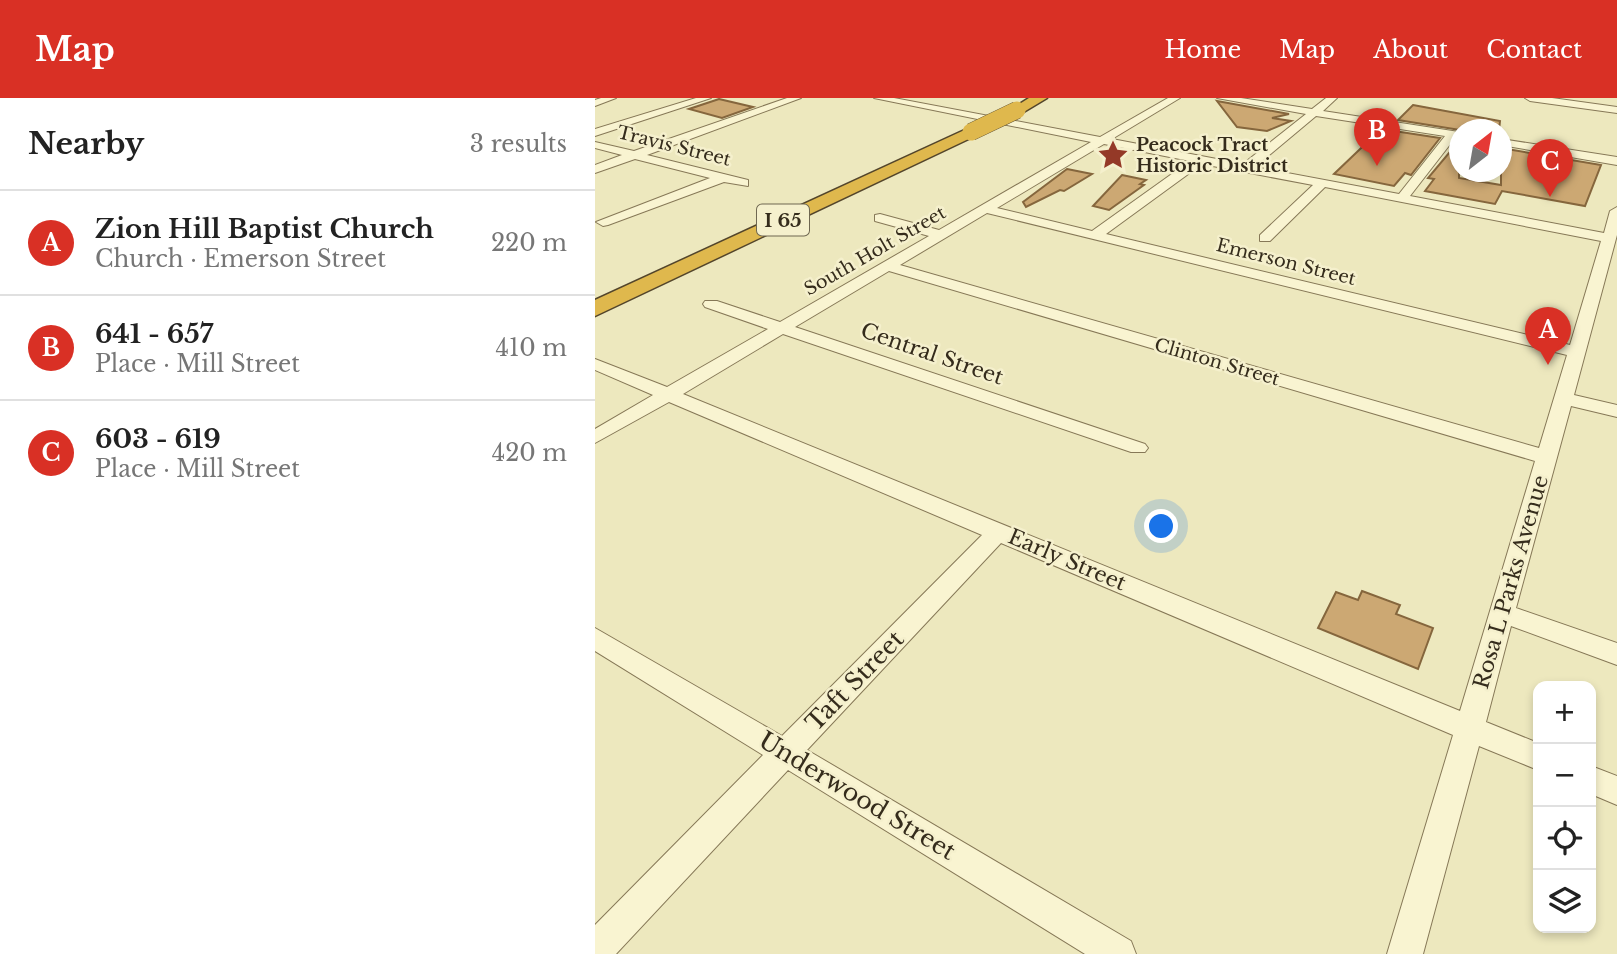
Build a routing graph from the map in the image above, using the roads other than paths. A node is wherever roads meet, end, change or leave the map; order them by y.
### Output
1 (611, 98) edge
2 (706, 98) edge
3 (796, 98) edge
4 (881, 98) edge
5 (1040, 98) edge
6 (1175, 98) edge
7 (1221, 98) edge
8 (1332, 98) edge
9 (1530, 98) edge
10 (595, 103) edge
11 (1015, 104) edge
12 (1617, 110) edge
13 (1314, 112) junction
14 (595, 134) edge
15 (1449, 134) edge
16 (1103, 140) junction
17 (1449, 143) edge
18 (1512, 144) edge
19 (595, 145) edge
20 (631, 155) junction
21 (1201, 159) junction
22 (1617, 161) edge
23 (1246, 168) junction
24 (595, 169) edge
25 (722, 178) junction
26 (744, 183) dead end
27 (1322, 183) junction
28 (1402, 198) junction
29 (986, 209) junction
30 (1617, 211) edge
31 (880, 218) dead end
32 (603, 222) dead end
33 (941, 235) junction
34 (1095, 235) junction
35 (1265, 238) dead end
36 (1608, 238) junction
37 (888, 267) junction
38 (1608, 273) edge
39 (595, 289) edge
40 (711, 304) dead end
41 (595, 309) edge
42 (782, 328) junction
43 (1576, 352) junction
44 (595, 364) edge
45 (669, 394) junction
46 (1563, 398) junction
47 (1617, 411) edge
48 (595, 438) edge
49 (1138, 448) dead end
50 (1546, 457) junction
51 (998, 531) junction
52 (1502, 613) junction
53 (595, 638) edge
54 (1617, 654) edge
55 (1469, 728) junction
56 (786, 753) junction
57 (1533, 756) edge
58 (1596, 782) edge
59 (1617, 791) edge
60 (595, 950) edge
61 (1118, 954) edge
62 (1405, 954) edge

1 - 10 street
2 - 14 street
3 - 20 street
4 - 16 street
5 - 11 highway, I 65
6 - 16 street, South Holt Street
7 - 13 street
8 - 13 street
9 - 12 street
11 - 39 highway, I 65
11 - 41 highway, I 65, bridge
13 - 15 street
13 - 23 street
16 - 21 street
16 - 29 street, South Holt Street
17 - 28 street
18 - 22 street
19 - 20 street, Travis Street
20 - 24 street
20 - 25 street, Travis Street
21 - 23 street
21 - 34 street
23 - 27 street
25 - 26 street, Travis Street
25 - 32 street
27 - 28 street
27 - 35 street
28 - 36 street
29 - 33 street, South Holt Street
29 - 34 street, Emerson Street
30 - 36 street, Rosa L Parks Avenue
31 - 33 street
33 - 37 street, South Holt Street
34 - 43 street, Emerson Street
36 - 38 street, Rosa L Parks Avenue
37 - 42 street, South Holt Street
37 - 50 street, Clinton Street
38 - 43 street, Rosa L Parks Avenue
40 - 42 street, Central Street
42 - 45 street, South Holt Street
42 - 49 street, Central Street
43 - 46 street, Rosa L Parks Avenue
44 - 45 street, Early Street
45 - 48 street, South Holt Street
45 - 51 street, Early Street
46 - 47 street
46 - 50 street, Rosa L Parks Avenue
50 - 52 street, Rosa L Parks Avenue
51 - 55 street, Early Street
51 - 56 street, Taft Street
52 - 54 street
52 - 55 street, Rosa L Parks Avenue
53 - 56 street, Underwood Street
55 - 57 street, Early Street
55 - 62 street, Rosa L Parks Avenue
56 - 60 street, Taft Street
56 - 61 street, Underwood Street
58 - 59 street

